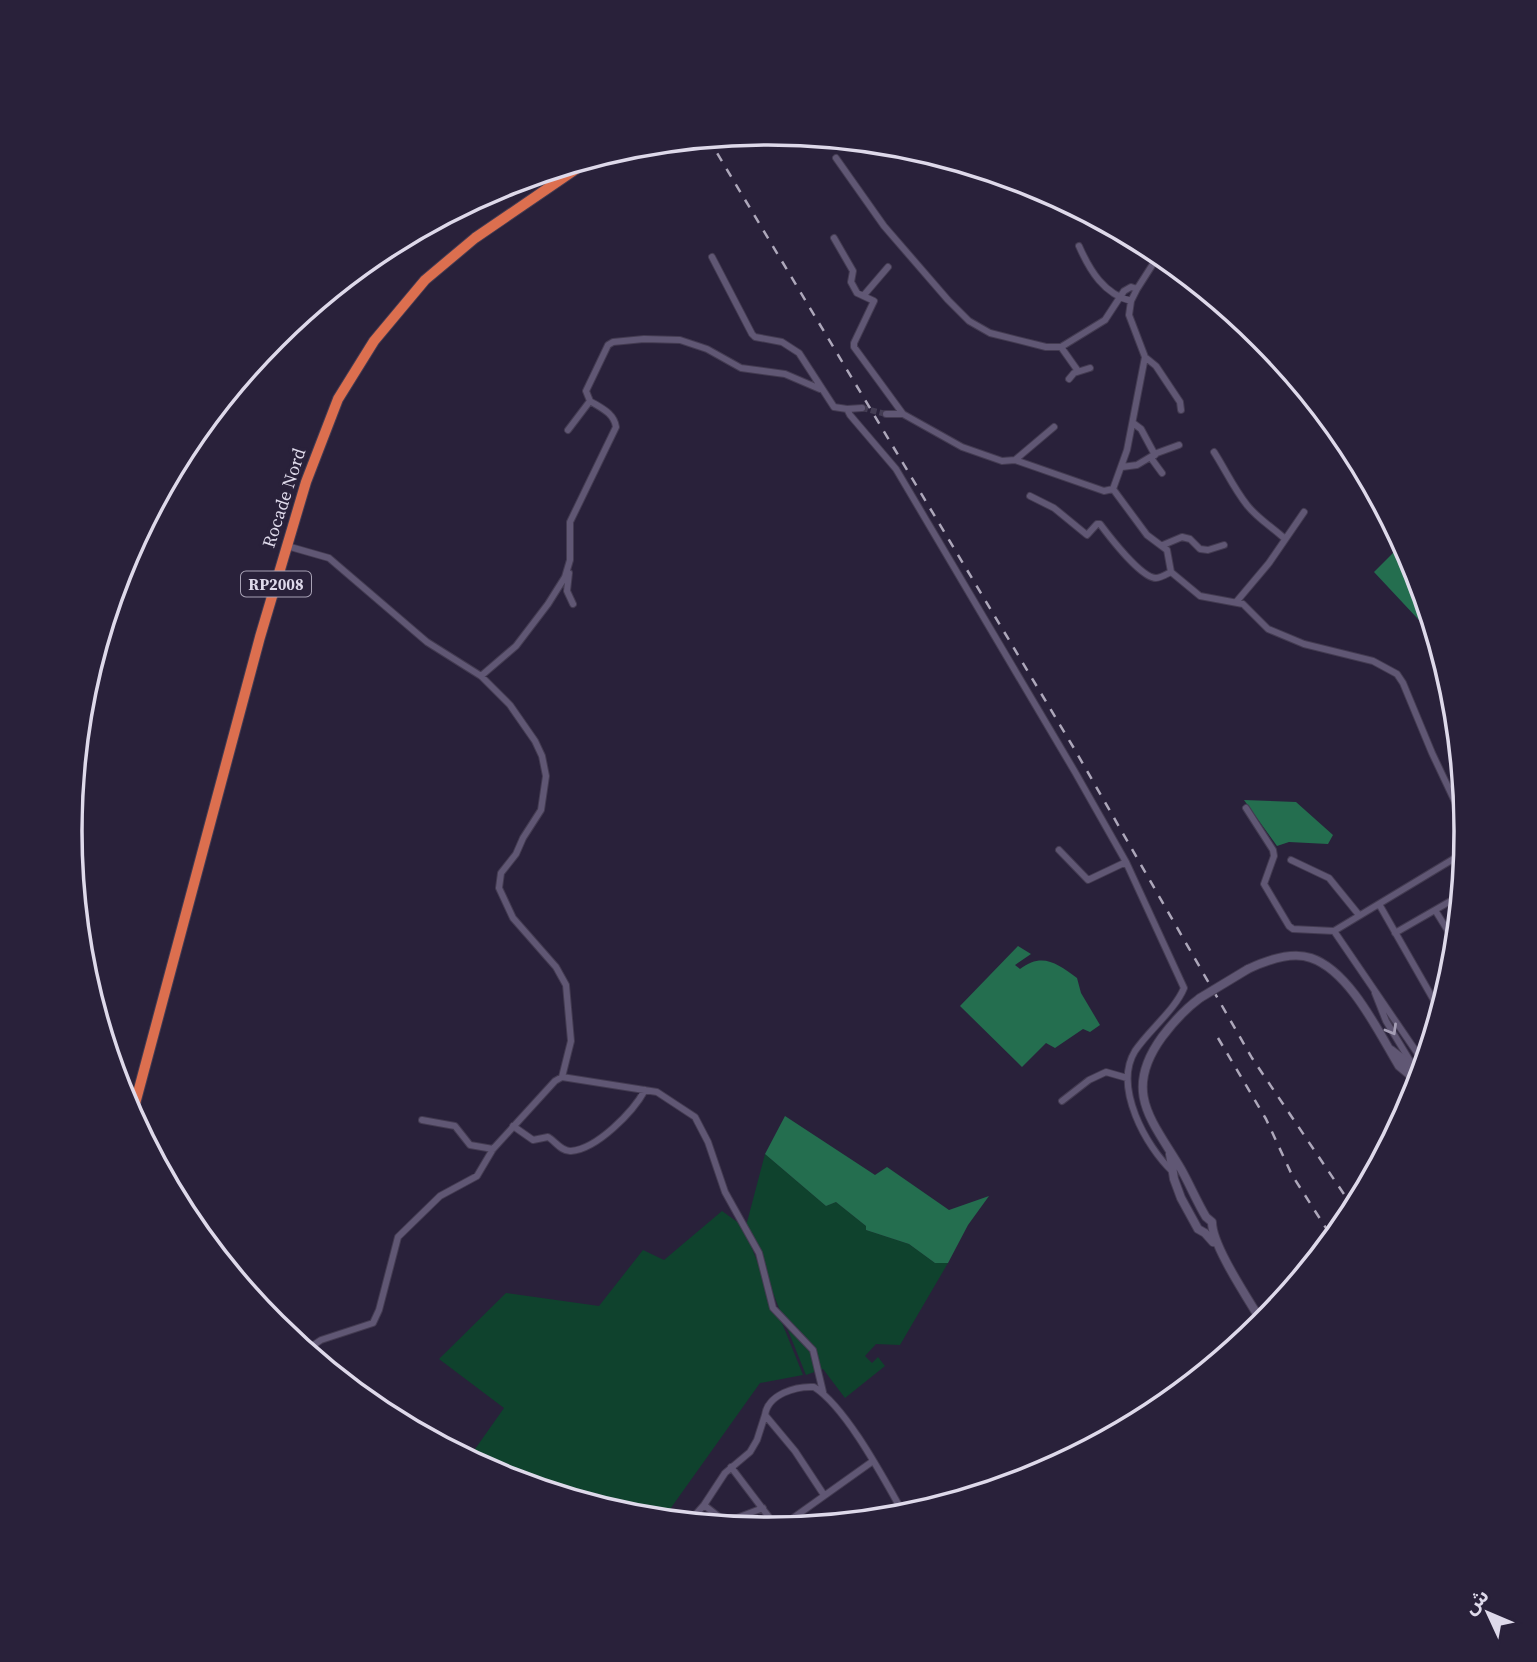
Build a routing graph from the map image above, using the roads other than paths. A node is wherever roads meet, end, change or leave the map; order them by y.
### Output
1 (835, 158) dead end
2 (567, 175) edge
3 (834, 237) dead end
4 (1079, 246) dead end
5 (712, 257) dead end
6 (1154, 263) edge
7 (888, 267) dead end
8 (1137, 289) junction
9 (864, 295) junction
10 (1118, 298) junction
11 (1131, 301) junction
12 (1061, 347) junction
13 (1144, 357) junction
14 (1090, 368) dead end
15 (1078, 371) junction
16 (1069, 379) dead end
17 (820, 389) junction
18 (590, 401) junction
19 (862, 408) tunnel mouth
20 (847, 409) junction
21 (1181, 410) dead end
22 (887, 414) tunnel mouth
23 (903, 414) junction
24 (1133, 423) junction
25 (1054, 427) dead end
26 (568, 430) dead end
27 (1179, 445) dead end
28 (1214, 452) dead end
29 (1153, 456) junction
30 (1015, 460) junction
31 (1122, 467) junction
32 (1162, 473) dead end
33 (1113, 489) junction
34 (1030, 496) dead end
35 (1304, 512) dead end
36 (1285, 539) junction
37 (1163, 545) junction
38 (1224, 545) dead end
39 (287, 546) junction
40 (568, 566) junction
41 (1171, 572) junction
42 (1237, 601) junction
43 (573, 604) dead end
44 (481, 676) junction
45 (1454, 799) edge
46 (1246, 808) dead end
47 (1059, 850) dead end
48 (1290, 860) dead end
49 (1454, 860) edge
50 (1126, 862) junction
51 (1451, 901) edge
52 (1379, 904) junction
53 (1436, 910) junction
54 (1359, 915) junction
55 (1448, 930) edge
56 (1334, 931) junction
57 (1395, 933) junction
58 (1374, 991) junction
59 (1434, 998) edge
60 (1391, 1050) junction
61 (1418, 1051) edge
62 (1413, 1067) joint
63 (1410, 1075) edge
64 (562, 1077) junction
65 (1127, 1078) junction
66 (645, 1090) junction
67 (136, 1099) edge
68 (1062, 1101) dead end
69 (422, 1121) dead end
70 (513, 1126) junction
71 (493, 1149) junction
72 (1170, 1152) junction
73 (1173, 1172) junction
74 (1191, 1191) junction
75 (1206, 1217) junction
76 (1197, 1224) junction
77 (1208, 1232) junction
78 (1257, 1313) edge
79 (314, 1345) edge
80 (823, 1392) junction
81 (765, 1415) junction
82 (873, 1461) junction
83 (731, 1467) junction
84 (824, 1495) junction
85 (704, 1505) junction
86 (898, 1505) edge
87 (763, 1508) junction
88 (697, 1513) edge
89 (717, 1515) edge
90 (741, 1516) edge
91 (795, 1516) edge
92 (769, 1517) edge

1 - 12 street
2 - 39 highway, Rocade Nord / RP2008
3 - 9 street
4 - 10 street
5 - 17 street
6 - 8 street
7 - 9 street
8 - 10 street
8 - 11 street
9 - 23 street
10 - 11 street
10 - 12 street
11 - 13 street
12 - 15 street
13 - 21 street
13 - 24 street
14 - 15 street
15 - 16 street
17 - 18 street
17 - 20 street
18 - 26 street
18 - 40 street
19 - 20 street
20 - 50 street
22 - 23 street
23 - 30 street
24 - 29 street
24 - 31 street
25 - 30 street
27 - 29 street
28 - 36 street
29 - 31 street
29 - 32 street
30 - 33 street
31 - 33 street
33 - 37 street
34 - 41 street
35 - 36 street
36 - 42 street
37 - 38 street
37 - 41 street
39 - 44 street
39 - 67 highway, Rocade Nord / RP2008
40 - 43 street
40 - 44 street
41 - 42 street
42 - 45 street
44 - 64 street
46 - 56 street
47 - 50 street
48 - 54 street
49 - 52 street
50 - 65 street
51 - 53 street
52 - 54 street
52 - 57 street
53 - 55 street
53 - 57 street
54 - 56 street
56 - 58 street
57 - 59 street
58 - 61 street
58 -> 62 street
60 - 62 street
60 - 63 street
60 - 72 street, bridge
64 - 66 street
64 - 70 street
65 - 68 street
65 - 73 street
66 - 70 street
66 - 80 street
69 - 71 street
70 - 71 street
71 - 79 street
72 - 73 street
72 - 74 street
73 - 74 street
73 - 76 street
74 - 75 street
75 - 76 street
75 - 77 street
76 - 77 street
77 - 78 street
80 - 81 street
80 - 82 street
81 - 83 street
81 - 84 street
82 - 84 street
82 - 86 street
83 - 85 street
83 - 87 street
84 - 91 street
85 - 88 street
85 - 89 street
87 - 90 street
87 - 92 street

